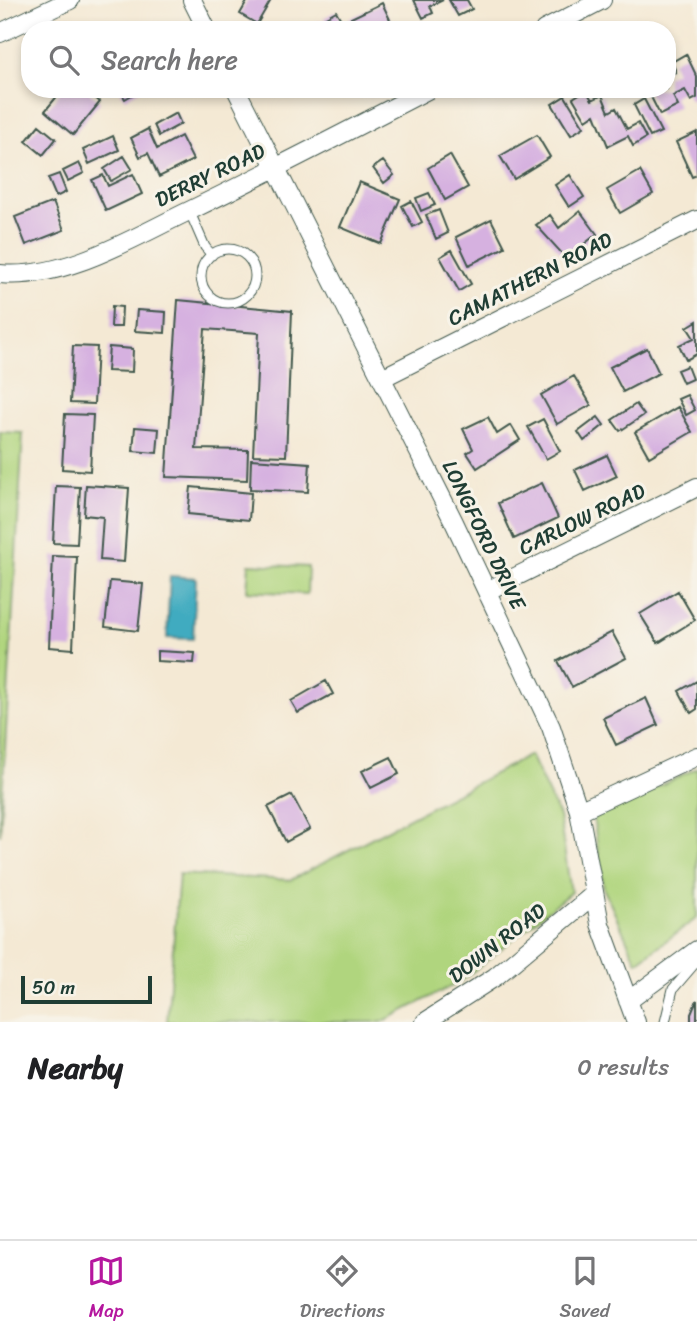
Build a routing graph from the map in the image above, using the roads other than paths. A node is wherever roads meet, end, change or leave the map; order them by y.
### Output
1 (70, 0) edge
2 (192, 0) edge
3 (602, 0) edge
4 (25, 21) edge
5 (202, 21) edge
6 (561, 21) edge
7 (21, 23) edge
8 (0, 33) edge
9 (240, 98) edge
10 (412, 98) edge
11 (276, 169) junction
12 (189, 210) junction
13 (697, 220) edge
14 (212, 255) junction
15 (0, 274) edge
16 (382, 378) junction
17 (697, 487) edge
18 (487, 591) junction
19 (697, 756) edge
20 (579, 811) junction
21 (593, 895) junction
22 (697, 950) edge
23 (697, 961) edge
24 (628, 1001) junction
25 (425, 1022) edge
26 (636, 1022) edge
27 (665, 1022) edge

1 - 4 street
2 - 5 street
3 - 6 street
7 - 8 street
9 - 11 street, LONGFORD DRIVE
10 - 11 street, DERRY ROAD
11 - 12 street, DERRY ROAD
11 - 16 street, LONGFORD DRIVE
12 - 14 lane
12 - 15 street, DERRY ROAD
13 - 16 street, CAMATHERN ROAD
14 - 14 lane
16 - 18 street, LONGFORD DRIVE
17 - 18 street, CARLOW ROAD
18 - 20 street, LONGFORD DRIVE
19 - 20 street
20 - 21 street, LONGFORD DRIVE
21 - 24 street, LONGFORD DRIVE
21 - 25 street, DOWN ROAD
22 - 24 street
23 - 27 lane
24 - 26 street, LONGFORD DRIVE

